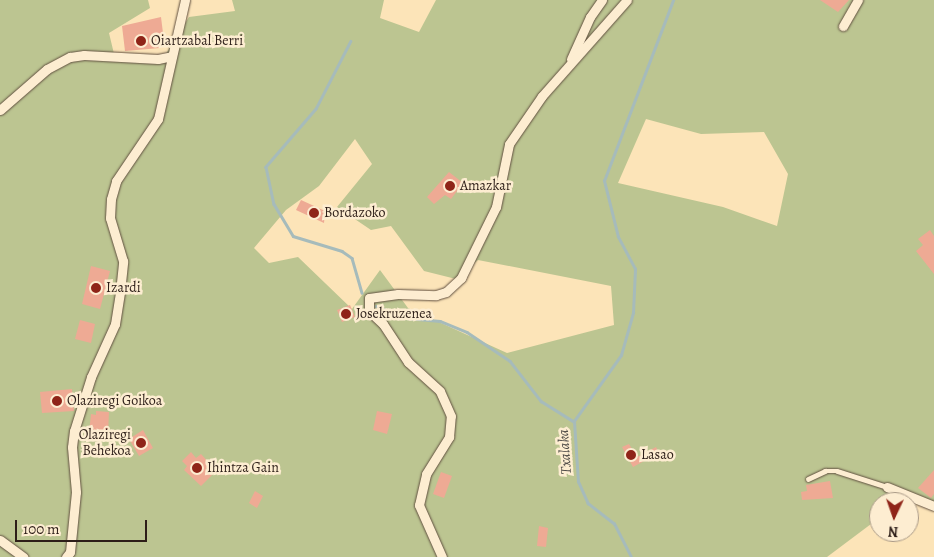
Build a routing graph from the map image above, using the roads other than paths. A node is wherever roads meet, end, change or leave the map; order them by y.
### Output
1 (185, 0) edge
2 (602, 0) edge
3 (627, 0) edge
4 (858, 0) edge
5 (844, 26) dead end
6 (172, 56) junction
7 (568, 67) junction
8 (0, 110) edge
9 (808, 479) dead end
10 (887, 486) joint
11 (934, 506) edge
12 (0, 540) edge
13 (23, 557) edge
14 (66, 557) edge
15 (442, 557) edge

1 - 6 street
2 - 7 street
3 - 7 street
4 - 5 street
6 - 8 street
6 - 14 street
7 - 15 street
9 - 10 lane
10 - 11 street
12 - 13 street

